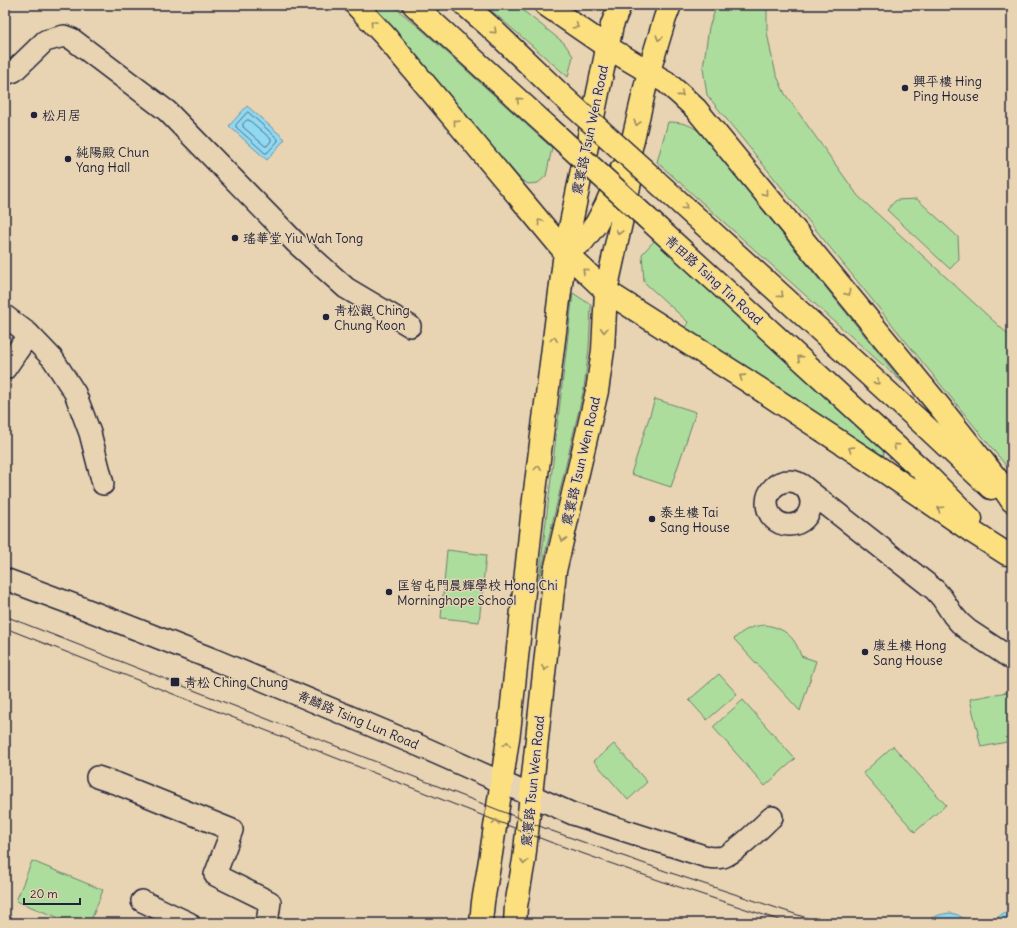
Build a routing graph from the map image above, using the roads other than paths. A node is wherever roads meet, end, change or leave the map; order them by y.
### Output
1 (356, 5) edge
2 (414, 5) edge
3 (465, 5) edge
4 (546, 5) edge
5 (620, 5) edge
6 (670, 5) edge
7 (608, 47) junction
8 (649, 71) junction
9 (5, 74) edge
10 (630, 152) junction
11 (564, 252) junction
12 (606, 291) junction
13 (5, 316) edge
14 (410, 326) dead end
15 (29, 334) junction
16 (5, 369) edge
17 (103, 484) dead end
18 (804, 487) junction
19 (1012, 500) edge
20 (1012, 508) edge
21 (801, 522) junction
22 (851, 523) junction
23 (1010, 556) edge
24 (5, 579) edge
25 (1012, 659) edge
26 (97, 777) dead end
27 (502, 782) junction
28 (531, 796) junction
29 (772, 817) dead end
30 (142, 901) dead end
31 (189, 923) edge
32 (267, 923) edge
33 (481, 923) edge
34 (515, 923) edge

11 -> 1 main road
23 -> 2 main road, 青田路 Tsing Tin Road, bridge
3 -> 20 main road, bridge
4 -> 7 main road
5 - 7 main road, 震寰路 Tsun Wen Road
6 -> 8 main road, 震寰路 Tsun Wen Road
7 - 8 main road
7 - 11 main road, 震寰路 Tsun Wen Road
8 -> 10 main road, 震寰路 Tsun Wen Road
8 -> 19 main road
9 - 14 street
10 - 11 main road
10 -> 12 main road, 震寰路 Tsun Wen Road
12 -> 11 main road
27 -> 11 main road, 震寰路 Tsun Wen Road
23 -> 12 main road
12 -> 28 main road, 震寰路 Tsun Wen Road
13 - 15 street
15 - 16 street
15 - 17 street
18 - 21 street
18 - 21 street
18 - 22 street
21 - 22 street
22 - 25 street
24 - 27 street, 青麟路 Tsing Lun Road
26 - 32 street
27 - 28 street, 青麟路 Tsing Lun Road
33 -> 27 main road, 震寰路 Tsun Wen Road
28 - 29 street, 青麟路 Tsing Lun Road
28 -> 34 main road, 震寰路 Tsun Wen Road
30 - 31 street

